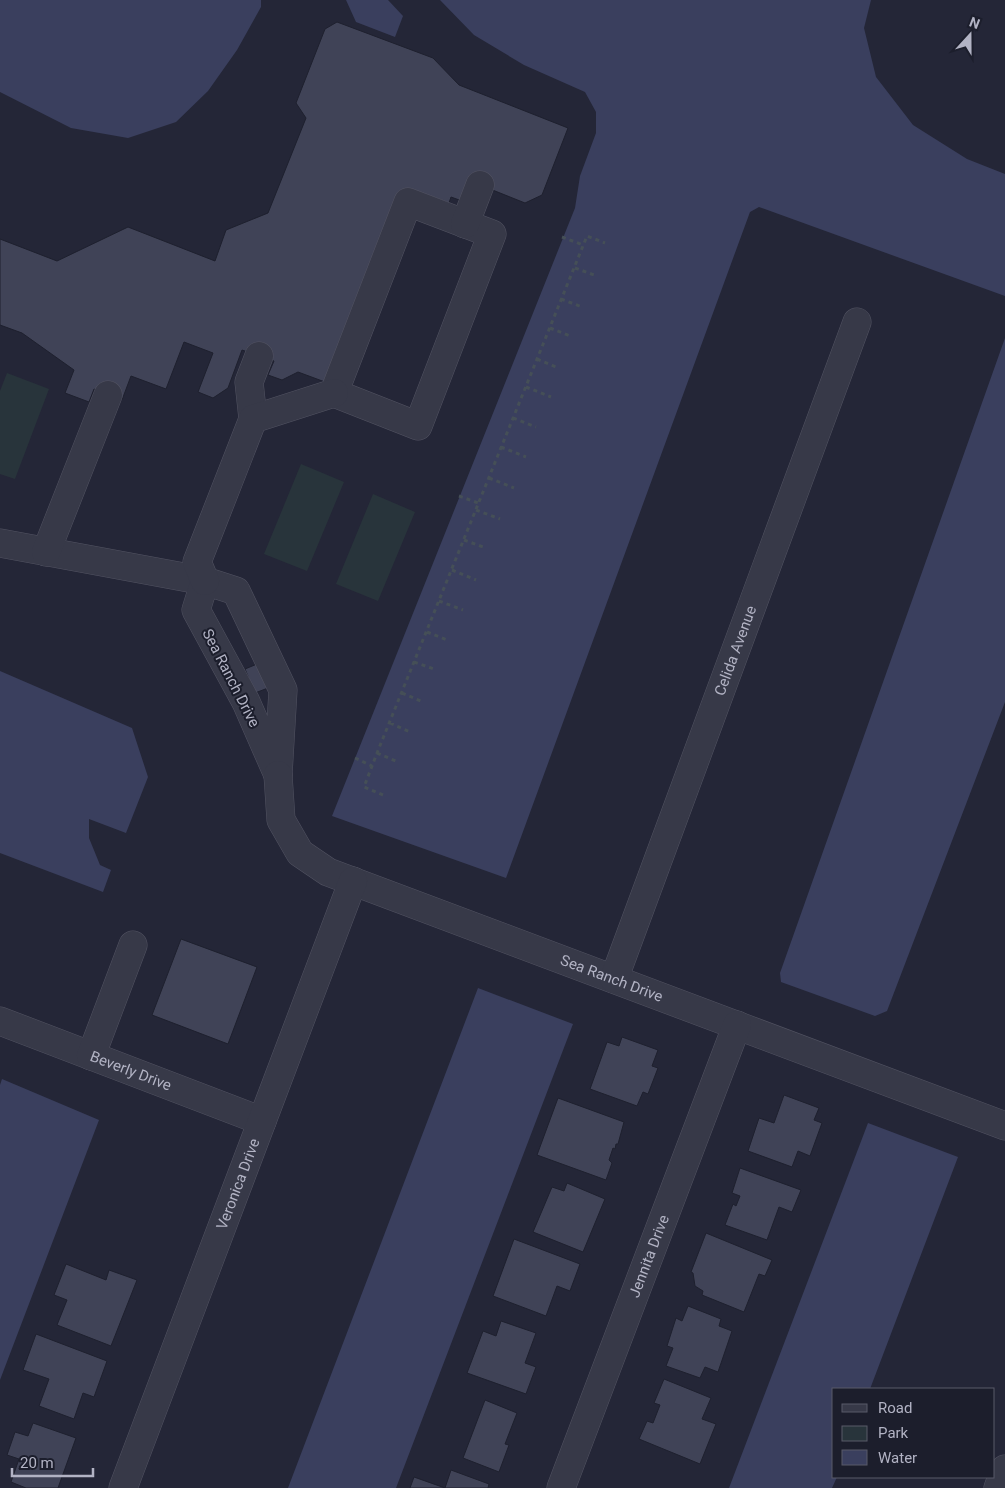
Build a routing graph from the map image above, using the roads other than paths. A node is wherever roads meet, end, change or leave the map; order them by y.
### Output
1 (480, 185) dead end
2 (465, 224) junction
3 (857, 322) dead end
4 (259, 356) dead end
5 (334, 393) junction
6 (108, 395) dead end
7 (253, 419) junction
8 (0, 543) edge
9 (46, 552) junction
10 (204, 581) junction
11 (278, 775) junction
12 (353, 881) junction
13 (133, 945) dead end
14 (614, 979) junction
15 (0, 1021) edge
16 (737, 1025) junction
17 (91, 1056) junction
18 (1003, 1120) edge
19 (262, 1121) junction
20 (1005, 1469) edge
21 (123, 1488) edge
22 (560, 1488) edge
23 (998, 1488) edge

1 - 2 street
2 - 5 street
2 - 5 street
3 - 14 street, Celida Avenue
4 - 7 street
5 - 7 street
6 - 9 street
7 - 10 street
8 - 9 street, Sea Ranch Drive
9 - 10 street, Sea Ranch Drive
10 - 11 street, Sea Ranch Drive
10 - 11 street, Sea Ranch Drive
11 - 12 street, Sea Ranch Drive
12 - 14 street, Sea Ranch Drive
12 - 19 street, Veronica Drive
13 - 17 street
14 - 16 street, Sea Ranch Drive
15 - 17 street, Beverly Drive
16 - 18 street, Sea Ranch Drive
16 - 22 street, Jennita Drive
17 - 19 street, Beverly Drive
19 - 21 street, Veronica Drive
20 - 23 street

